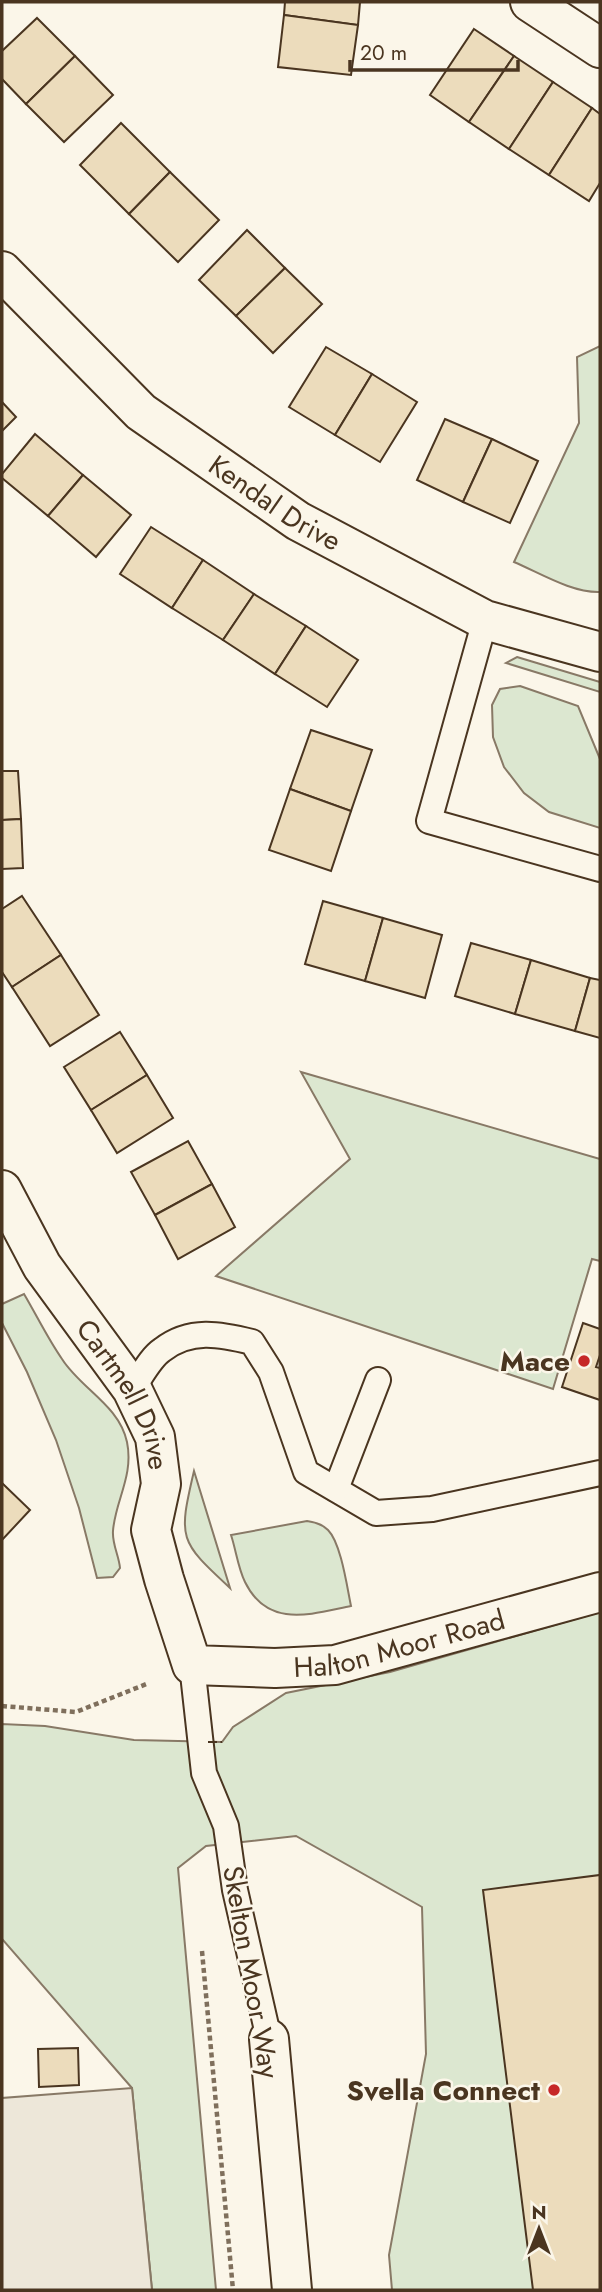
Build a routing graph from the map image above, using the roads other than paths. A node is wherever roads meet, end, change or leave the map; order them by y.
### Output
1 (530, 2) edge
2 (600, 48) edge
3 (2, 271) edge
4 (485, 620) junction
5 (600, 652) edge
6 (600, 869) edge
7 (2, 1190) edge
8 (378, 1380) dead end
9 (132, 1389) junction
10 (600, 1473) edge
11 (336, 1489) junction
12 (600, 1592) edge
13 (192, 1665) junction
14 (201, 1742) joint
15 (269, 2039) joint
16 (292, 2290) edge

1 - 2 street
3 - 4 street, Kendal Drive
4 - 5 street, Kendal Drive
4 - 6 lane
7 - 9 street, Cartmell Drive
8 - 11 lane
9 - 11 lane
9 - 13 street, Cartmell Drive
10 - 11 lane
12 - 13 street, Halton Moor Road
13 - 14 lane, Cartmell Drive
14 - 15 lane, Skelton Moor Way
15 - 16 street, Skelton Moor Way

